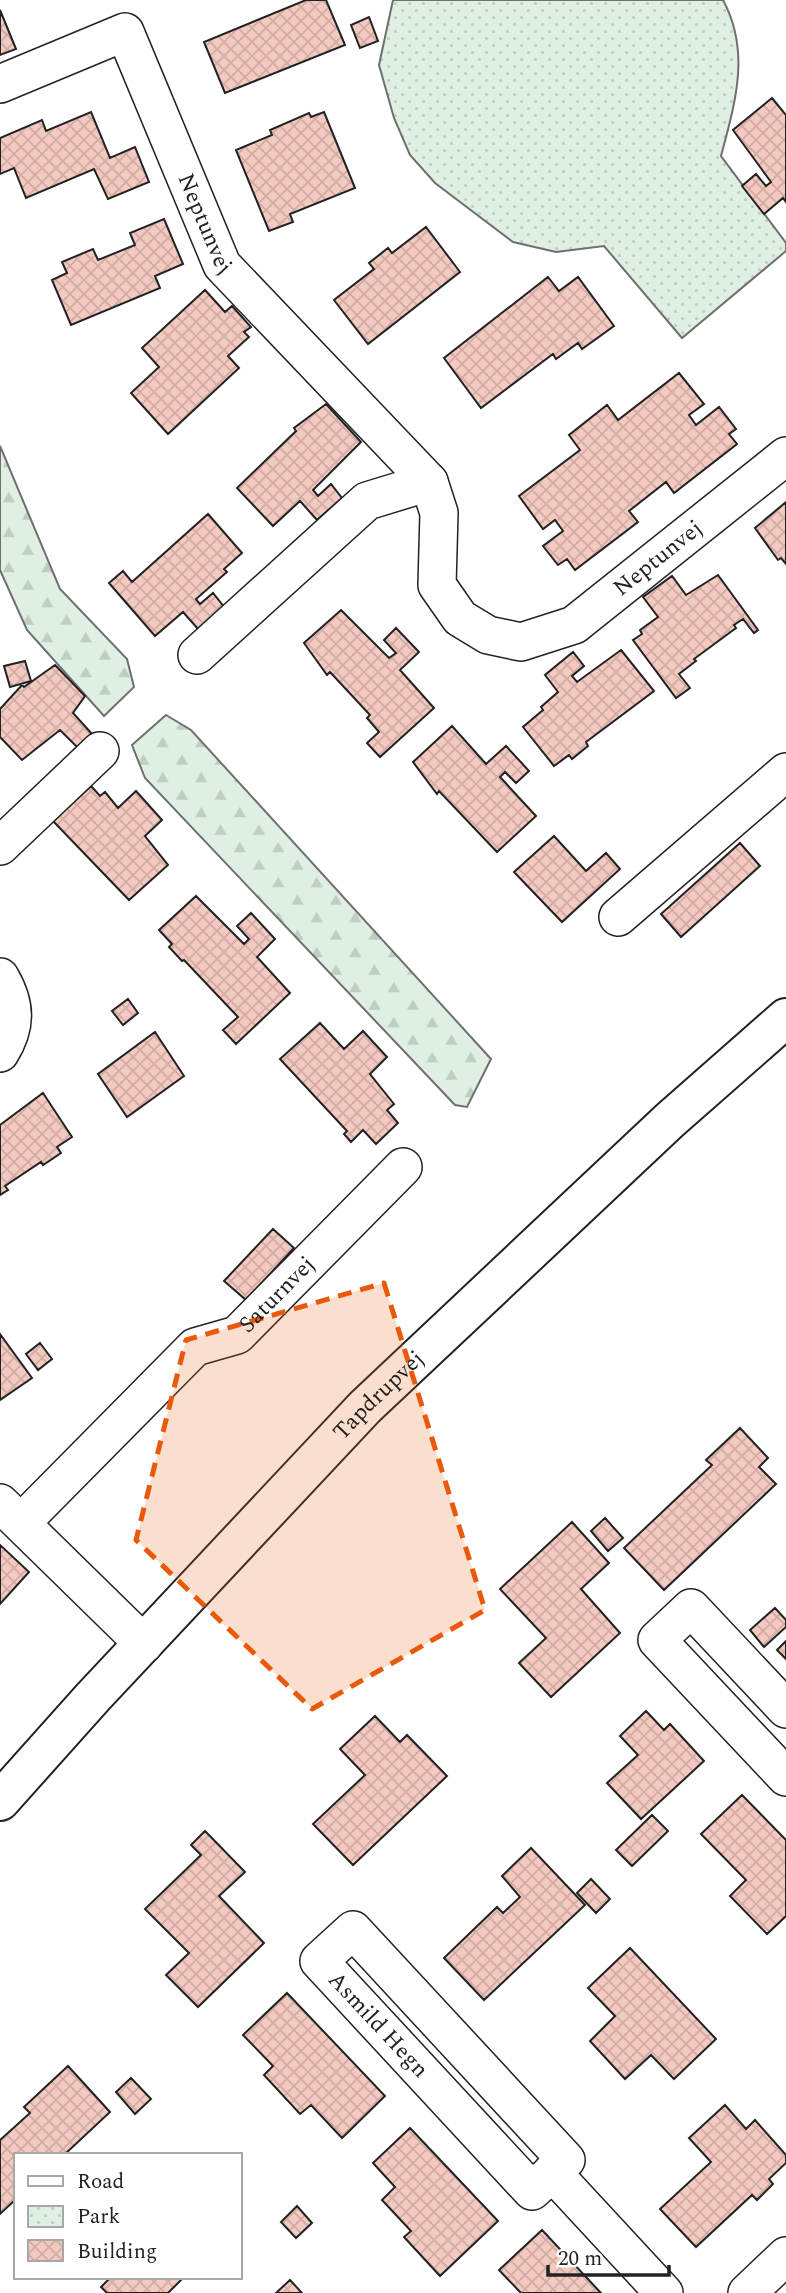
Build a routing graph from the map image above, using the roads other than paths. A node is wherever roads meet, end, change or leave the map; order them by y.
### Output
1 (0, 84) edge
2 (786, 456) edge
3 (429, 482) junction
4 (197, 654) dead end
5 (100, 751) dead end
6 (786, 772) edge
7 (0, 846) edge
8 (618, 917) dead end
9 (0, 977) edge
10 (786, 1018) edge
11 (0, 1053) edge
12 (403, 1167) dead end
13 (10, 1513) edge
14 (144, 1644) junction
15 (786, 1709) edge
16 (786, 1777) edge
17 (0, 1801) edge
18 (552, 2172) junction
19 (786, 2256) edge
20 (664, 2293) edge
21 (747, 2293) edge

1 - 3 street, Neptunvej
2 - 3 street, Neptunvej
3 - 4 street
5 - 7 street
6 - 8 street
9 - 11 street
10 - 14 street, Tapdrupvej
12 - 13 street, Saturnvej
13 - 14 street, Saturnvej
14 - 17 street, Tapdrupvej
15 - 16 street
18 - 18 street, Asmild Hegn
18 - 20 street
19 - 21 street

